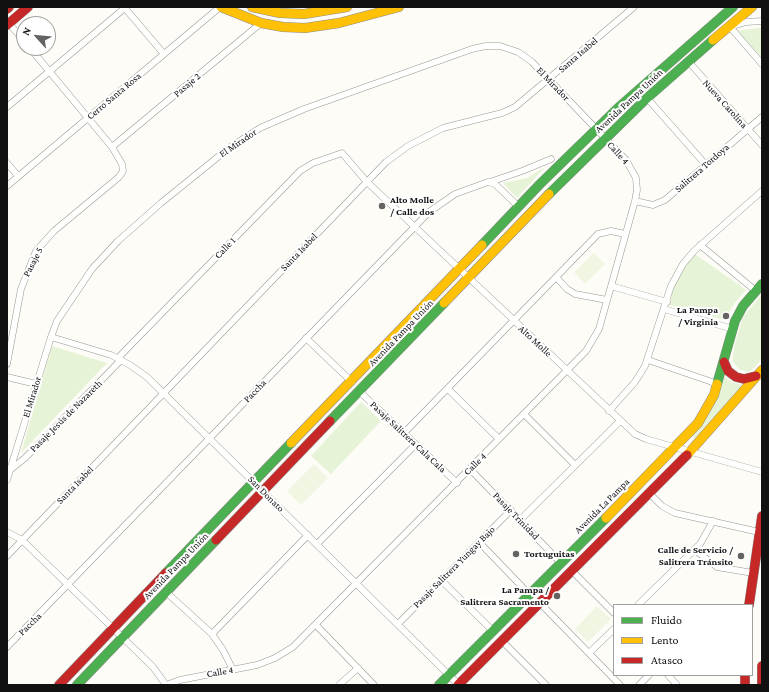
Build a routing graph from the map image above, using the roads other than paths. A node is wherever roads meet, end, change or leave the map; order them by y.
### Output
1 (28, 7) edge
2 (125, 7) edge
3 (221, 7) edge
4 (252, 7) edge
5 (313, 7) edge
6 (399, 7) edge
7 (634, 7) edge
8 (732, 7) edge
9 (752, 7) edge
10 (344, 8) edge
11 (304, 14) junction
12 (762, 20) edge
13 (8, 23) edge
14 (262, 23) junction
15 (730, 26) junction
16 (16, 32) edge
17 (164, 54) junction
18 (37, 56) edge
19 (689, 62) junction
20 (762, 64) edge
21 (49, 71) junction
22 (549, 80) junction
23 (647, 98) junction
24 (7, 107) edge
25 (762, 117) edge
26 (88, 118) junction
27 (596, 129) junction
28 (748, 129) junction
29 (605, 138) junction
30 (762, 145) edge
31 (112, 147) junction
32 (342, 153) joint
33 (550, 158) dead end
34 (7, 163) edge
35 (706, 165) junction
36 (18, 176) junction
37 (367, 182) junction
38 (490, 182) junction
39 (7, 186) edge
40 (762, 191) edge
41 (635, 201) junction
42 (519, 207) junction
43 (414, 226) junction
44 (625, 234) junction
45 (700, 245) junction
46 (459, 269) junction
47 (557, 278) junction
48 (469, 279) junction
49 (611, 286) junction
50 (759, 287) edge
51 (607, 300) junction
52 (667, 302) junction
53 (664, 309) junction
54 (514, 321) junction
55 (733, 329) junction
56 (51, 337) junction
57 (306, 338) junction
58 (120, 359) junction
59 (648, 360) junction
60 (724, 362) junction
61 (7, 364) edge
62 (567, 371) junction
63 (759, 373) edge
64 (7, 377) edge
65 (352, 382) junction
66 (36, 384) junction
67 (718, 384) junction
68 (448, 389) junction
69 (360, 392) junction
70 (164, 393) junction
71 (609, 411) junction
72 (524, 414) junction
73 (620, 421) junction
74 (404, 433) junction
75 (210, 438) junction
76 (499, 439) junction
77 (416, 444) junction
78 (676, 447) junction
79 (690, 452) junction
80 (575, 465) junction
81 (470, 469) junction
82 (8, 471) edge
83 (762, 472) edge
84 (7, 480) edge
85 (255, 482) junction
86 (457, 483) junction
87 (264, 491) junction
88 (649, 493) junction
89 (511, 510) junction
90 (762, 516) edge
91 (520, 520) junction
92 (713, 521) junction
93 (7, 531) edge
94 (759, 532) junction
95 (308, 535) junction
96 (22, 540) junction
97 (479, 542) junction
98 (317, 544) junction
99 (695, 550) junction
100 (7, 556) edge
101 (561, 562) junction
102 (572, 571) junction
103 (753, 573) junction
104 (441, 580) junction
105 (357, 584) junction
106 (68, 585) junction
107 (166, 592) junction
108 (530, 594) junction
109 (540, 603) junction
110 (639, 604) edge
111 (749, 604) edge
112 (613, 612) edge
113 (398, 624) junction
114 (316, 625) junction
115 (114, 629) junction
116 (613, 630) edge
117 (493, 631) junction
118 (212, 634) junction
119 (123, 637) junction
120 (502, 641) junction
121 (7, 647) edge
122 (589, 653) junction
123 (762, 666) edge
124 (358, 668) junction
125 (233, 670) junction
126 (449, 675) junction
127 (648, 676) edge
128 (669, 676) edge
129 (59, 685) edge
130 (77, 685) edge
131 (166, 685) edge
132 (339, 685) edge
133 (374, 685) edge
134 (439, 685) edge
135 (459, 685) edge
136 (546, 685) edge
137 (620, 685) edge
138 (639, 685) edge
139 (677, 685) edge
140 (762, 685) edge

1 - 13 street
2 - 17 street
2 - 21 street
3 - 14 street
3 - 17 street, Cerro Santa Rosa
4 - 11 street
5 - 11 street
6 - 14 street
7 - 22 street, Santa Isabel
8 - 27 street, Avenida Pampa Unión
9 - 15 street, Avenida Pampa Unión
10 - 11 street
12 - 15 street
13 - 16 street
14 - 31 street, Pasaje 2
15 - 19 street, Avenida Pampa Unión
15 - 20 street
17 - 26 street, Cerro Santa Rosa
18 - 21 street
19 - 23 street, Avenida Pampa Unión
19 - 28 street, Nueva Carolina
21 - 24 street
21 - 26 street
22 - 27 street, El Mirador
22 - 37 street, Santa Isabel
22 - 56 street, El Mirador
23 - 29 street, Avenida Pampa Unión
23 - 35 street
25 - 28 street, Salitrera Tordoya
26 - 31 street
26 - 36 street, Cerro Santa Rosa
27 - 29 street, El Mirador
27 - 42 street, Avenida Pampa Unión
28 - 30 street, Nueva Carolina
28 - 35 street, Salitrera Tordoya
29 - 41 street, Calle 4
29 - 48 street, Avenida Pampa Unión
31 - 61 street, Pasaje 5
32 - 37 street, Alto Molle
32 - 58 street, Calle 1
33 - 38 street, Paccha
34 - 36 street
35 - 41 street, Salitrera Tordoya
36 - 39 street, Cerro Santa Rosa
37 - 43 street, Alto Molle
37 - 70 street, Santa Isabel
38 - 42 street
38 - 43 street, Paccha
40 - 45 street
41 - 44 street, Calle 4
42 - 46 street, Avenida Pampa Unión
43 - 46 street, Alto Molle
43 - 57 street, Paccha
44 - 47 street
44 - 49 street, Calle 4
45 - 50 street
45 - 52 street
46 - 48 street, Alto Molle
46 - 65 street, Avenida Pampa Unión
47 - 51 street
47 - 54 street
48 - 54 street, Alto Molle
48 - 69 street, Avenida Pampa Unión
49 - 51 street, Calle 4
49 - 52 street
50 - 55 street, Avenida La Pampa
51 - 62 street, Calle 4
52 - 53 street
53 - 55 street
53 - 59 street
54 - 62 street, Alto Molle
54 - 68 street
55 - 60 street, Avenida La Pampa
56 - 58 street, San Donato
56 - 66 street, El Mirador
57 - 65 street
57 - 75 street, Paccha
58 - 70 street, San Donato
58 - 82 street, Pasaje Jesús de Nazareth
59 - 67 street
59 - 71 street
60 - 63 street
60 - 67 street, Avenida La Pampa
62 - 71 street, Alto Molle
62 - 72 street, Calle 4
63 - 79 street
64 - 66 street
65 - 85 street, Avenida Pampa Unión
66 - 82 street, El Mirador
67 - 78 street, Avenida La Pampa
68 - 74 street
68 - 76 street
69 - 74 street, Pasaje Salitrera Cala Cala
69 - 87 street, Avenida Pampa Unión
70 - 75 street, San Donato
70 - 96 street, Santa Isabel
71 - 73 street, Alto Molle
72 - 76 street, Calle 4
72 - 80 street
73 - 78 street, Alto Molle
73 - 80 street
74 - 77 street, Pasaje Salitrera Cala Cala
75 - 85 street, San Donato
75 - 106 street, Paccha
76 - 81 street, Calle 4
77 - 86 street, Pasaje Salitrera Cala Cala
77 - 98 street
78 - 79 street, Alto Molle
78 - 101 street, Avenida La Pampa
79 - 83 street, Alto Molle
79 - 88 street
80 - 91 street
81 - 86 street, Calle 4
81 - 89 street, Pasaje Trinidad
82 - 84 street, El Mirador
85 - 87 street, San Donato
85 - 115 street, Avenida Pampa Unión
86 - 105 street, Calle 4
87 - 95 street, San Donato
87 - 107 street, Avenida Pampa Unión
88 - 92 street
88 - 102 street
89 - 91 street, Pasaje Trinidad
89 - 97 street, Pasaje Salitrera Yungay Bajo
90 - 94 street
91 - 101 street, Pasaje Trinidad
92 - 94 street
92 - 99 street
93 - 96 street
94 - 103 street
95 - 98 street, San Donato
95 - 118 street
96 - 100 street, Santa Isabel
96 - 106 street
97 - 104 street, Pasaje Salitrera Yungay Bajo
97 - 108 street
98 - 105 street, San Donato
99 - 103 street
99 - 110 street
101 - 108 street, Avenida La Pampa
102 - 109 street
102 - 112 street
103 - 111 street
104 - 113 street, Pasaje Salitrera Yungay Bajo
104 - 117 street
105 - 113 street, San Donato
105 - 114 street, Calle 4
106 - 115 street
106 - 121 street, Paccha
107 - 118 street
107 - 119 street, Avenida Pampa Unión
108 - 117 street, Avenida La Pampa
109 - 120 street
109 - 122 street
113 - 126 street, San Donato
114 - 124 street
114 - 125 street, Calle 4
115 - 119 street
115 - 129 street, Avenida Pampa Unión
116 - 122 street
117 - 126 street, Avenida La Pampa
118 - 125 street
119 - 130 street, Avenida Pampa Unión
119 - 131 street
120 - 135 street
120 - 136 street
122 - 137 street
123 - 140 street
124 - 132 street
124 - 133 street
125 - 131 street, Calle 4
126 - 134 street, Avenida La Pampa
126 - 135 street, San Donato
127 - 138 street
128 - 139 street

